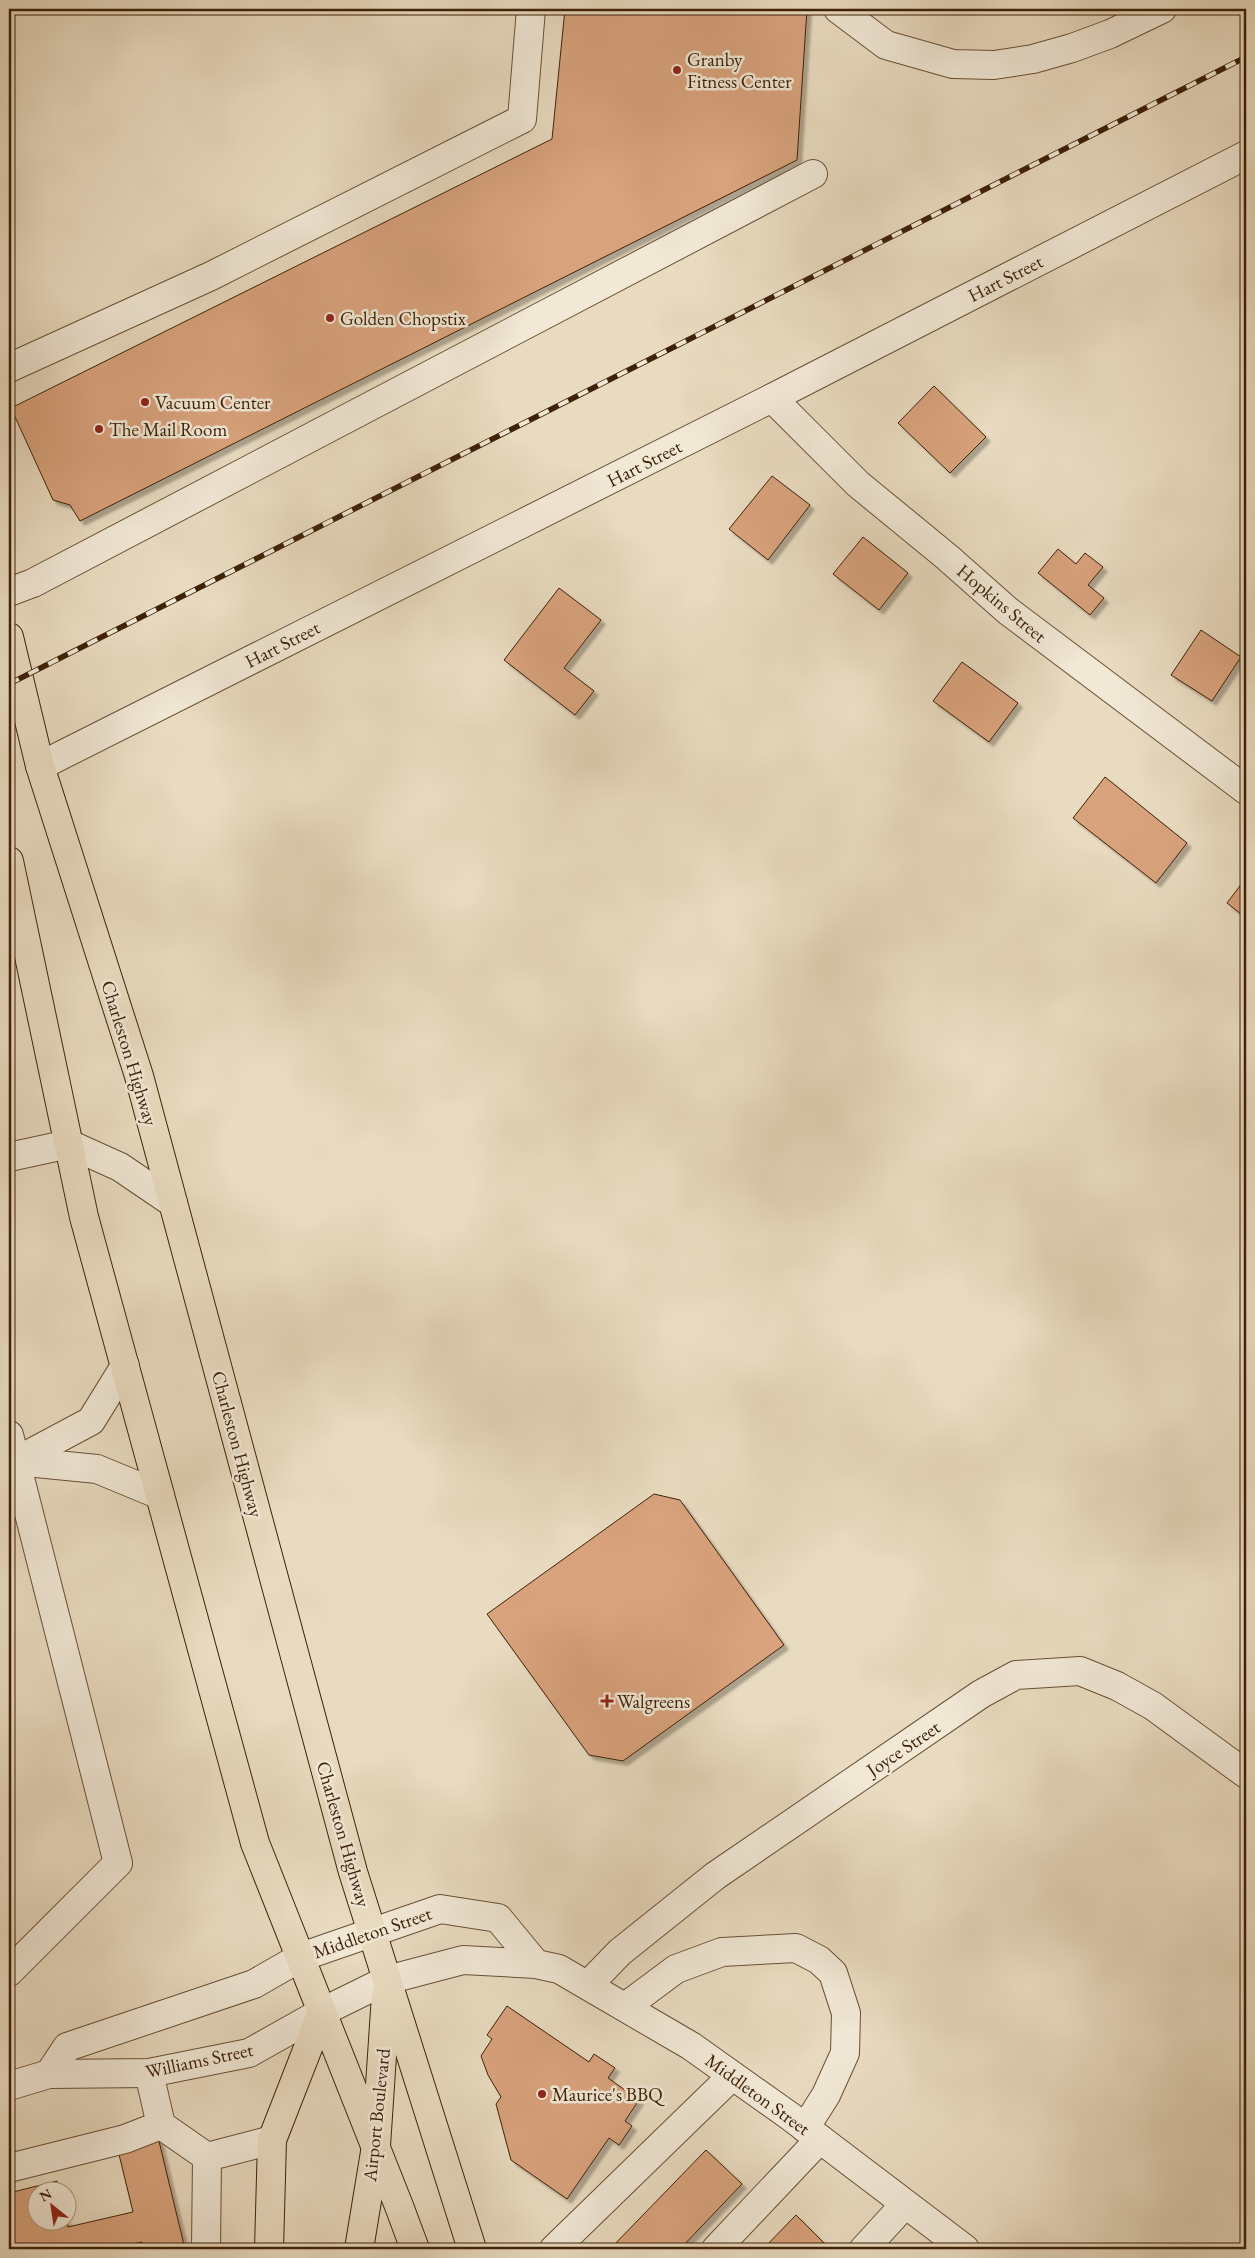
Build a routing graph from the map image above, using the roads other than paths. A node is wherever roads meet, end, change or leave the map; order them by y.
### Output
1 (531, 9) edge
2 (838, 9) edge
3 (1162, 9) edge
4 (1246, 155) edge
5 (813, 174) dead end
6 (9, 368) edge
7 (772, 398) junction
8 (9, 592) edge
9 (9, 637) edge
10 (40, 766) junction
11 (1246, 790) edge
12 (9, 861) edge
13 (69, 1144) junction
14 (9, 1157) edge
15 (173, 1203) junction
16 (125, 1366) junction
17 (9, 1435) edge
18 (16, 1461) junction
19 (160, 1495) junction
20 (1246, 1774) edge
21 (372, 1932) junction
22 (301, 1957) junction
23 (536, 1964) junction
24 (9, 1972) edge
25 (387, 1980) junction
26 (588, 1985) junction
27 (625, 2007) junction
28 (322, 2012) junction
29 (285, 2033) joint
30 (149, 2073) junction
31 (49, 2074) junction
32 (732, 2076) junction
33 (9, 2086) edge
34 (162, 2125) junction
35 (813, 2134) junction
36 (272, 2140) junction
37 (376, 2146) junction
38 (207, 2157) junction
39 (9, 2168) edge
40 (905, 2204) junction
41 (206, 2249) edge
42 (268, 2249) edge
43 (359, 2249) edge
44 (415, 2249) edge
45 (472, 2249) edge
46 (554, 2249) edge
47 (716, 2249) edge
48 (864, 2249) edge
49 (965, 2249) edge

1 - 6 street
2 - 3 street
4 - 7 street, Hart Street
5 - 8 street
7 - 10 street, Hart Street
7 - 11 street, Hopkins Street
9 - 10 main road, Charleston Highway
10 - 15 main road, Charleston Highway
12 - 13 main road
13 - 14 street
13 - 15 street
13 - 16 main road
15 - 21 main road, Charleston Highway
16 - 18 street
16 - 19 main road
17 - 18 street
18 - 19 street
18 - 24 street
19 - 22 main road
20 - 26 street, Joyce Street
21 - 22 street, Middleton Street
21 - 23 street, Middleton Street
21 - 25 main road, Charleston Highway
22 - 28 main road
22 - 31 street, Middleton Street
23 - 25 street, Middleton Street
23 - 26 street, Middleton Street
25 - 28 street, Middleton Street
25 - 37 main road, Airport Boulevard
25 - 45 main road, Charleston Highway
26 - 27 street, Middleton Street
27 - 32 street, Middleton Street
27 - 35 street
28 - 29 street, Middleton Street
28 - 36 main road
28 - 37 main road
29 - 30 street, Williams Street
30 - 31 street, Williams Street
30 - 34 street
31 - 33 street, Williams Street
32 - 35 street, Middleton Street
32 - 46 street
34 - 38 street
34 - 39 street
35 - 40 street, Middleton Street
35 - 47 street
36 - 38 street
36 - 42 main road
37 - 43 main road, Airport Boulevard
37 - 44 main road
38 - 41 street
40 - 48 street
40 - 49 street, Middleton Street

